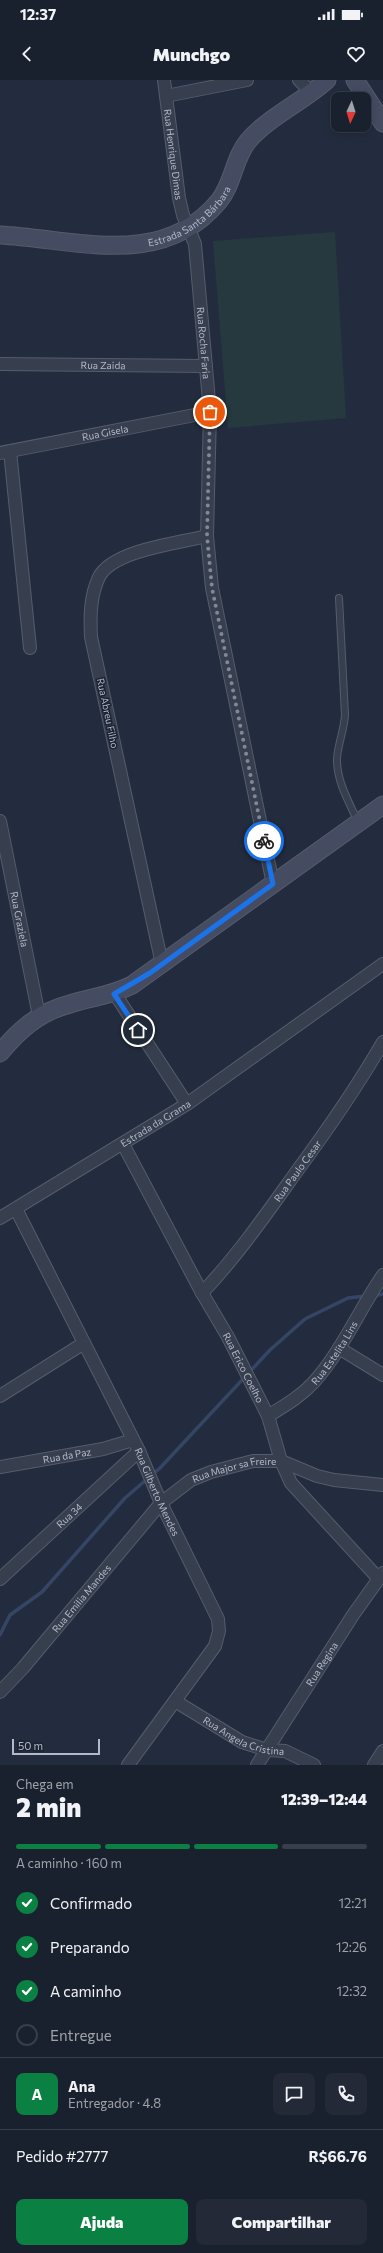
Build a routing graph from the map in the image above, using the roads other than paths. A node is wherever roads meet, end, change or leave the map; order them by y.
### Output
1 (164, 80) edge
2 (248, 80) edge
3 (327, 80) edge
4 (355, 80) edge
5 (304, 86) edge
6 (166, 96) junction
7 (383, 123) edge
8 (188, 228) junction
9 (0, 235) edge
10 (0, 364) edge
11 (206, 366) junction
12 (210, 412) junction
13 (5, 452) edge
14 (207, 536) junction
15 (339, 598) dead end
16 (30, 648) dead end
17 (383, 805) edge
18 (0, 821) edge
19 (358, 823) junction
20 (273, 884) junction
21 (162, 964) junction
22 (383, 964) edge
23 (114, 994) junction
24 (39, 1016) junction
25 (383, 1042) edge
26 (0, 1053) edge
27 (187, 1104) junction
28 (123, 1144) junction
29 (16, 1209) junction
30 (0, 1218) edge
31 (383, 1275) edge
32 (202, 1293) junction
33 (84, 1343) junction
34 (339, 1348) junction
35 (383, 1375) edge
36 (0, 1396) edge
37 (268, 1416) junction
38 (136, 1445) junction
39 (281, 1461) junction
40 (0, 1467) edge
41 (383, 1485) edge
42 (161, 1503) junction
43 (381, 1575) edge
44 (0, 1579) edge
45 (0, 1692) edge
46 (175, 1701) junction
47 (267, 1750) junction
48 (383, 1751) edge
49 (128, 1765) edge
50 (257, 1765) edge
51 (314, 1765) edge
52 (374, 1765) edge

1 - 6 street, Rua Henrique Dimas
2 - 6 street
3 - 5 street, Estrada Santa Bárbara
4 - 7 street
5 - 8 street, Estrada Santa Bárbara
6 - 8 street, Rua Henrique Dimas
8 - 9 street, Estrada Santa Bárbara
8 - 11 street, Rua Rocha Faria
10 - 11 street, Rua Zaida
11 - 12 street, Rua Rocha Faria
12 - 13 street, Rua Gisela
12 - 14 street, Rua Rocha Faria
13 - 16 street
14 - 20 street, Rua Rocha Faria
14 - 21 street, Rua Abreu Filho
15 - 19 lane
17 - 19 street
18 - 24 street, Rua Graziela
19 - 20 street
20 - 21 street
21 - 23 street
22 - 27 street, Estrada da Grama
23 - 24 street
23 - 27 street
24 - 26 street
25 - 32 street, Rua Paulo Cesar
27 - 28 street, Estrada da Grama
28 - 29 street, Estrada da Grama
28 - 32 street, Rua Erico Coelho
29 - 30 street, Estrada da Grama
29 - 33 street, Rua Gilberto Mendes
31 - 34 street, Rua Estelita Lins
32 - 37 street, Rua Erico Coelho
33 - 36 street
33 - 38 street, Rua Gilberto Mendes
34 - 35 street
34 - 37 street, Rua Estelita Lins
37 - 39 street, Rua Erico Coelho
38 - 40 street, Rua da Paz
38 - 42 street, Rua Gilberto Mendes
38 - 44 street, Rua 34
39 - 41 street, Rua Major sa Freire
39 - 42 street, Rua Major sa Freire
39 - 43 street, Rua Erico Coelho
42 - 45 street, Rua Emilia Mandes
42 - 46 street, Rua Gilberto Mendes
43 - 47 street, Rua Regina
46 - 47 street, Rua Angela Cristina
46 - 49 street, Rua Gilberto Mendes
47 - 50 street
47 - 51 street, Rua Angela Cristina
48 - 52 street

